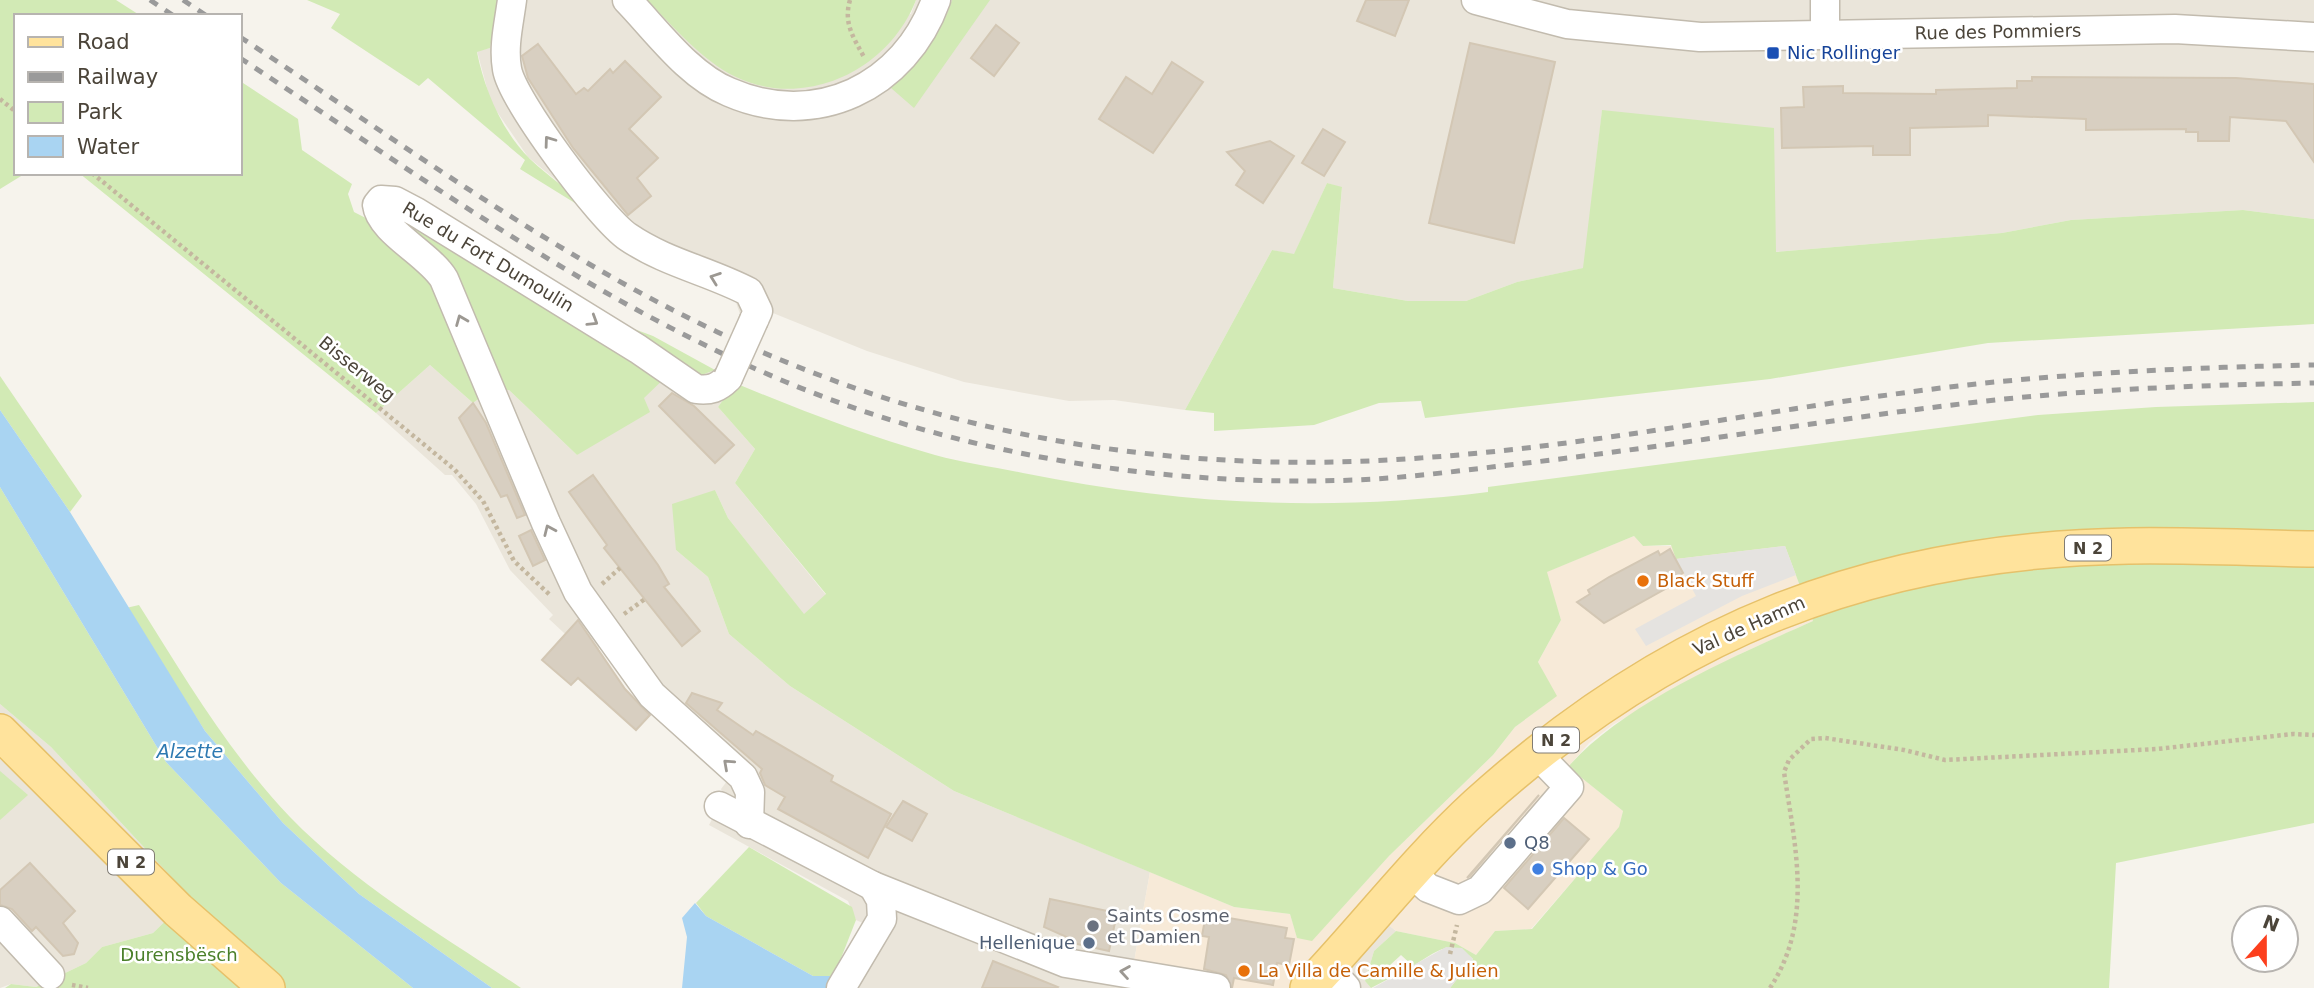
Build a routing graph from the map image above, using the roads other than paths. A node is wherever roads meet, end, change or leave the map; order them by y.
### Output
1 (512, 0) edge
2 (627, 0) edge
3 (936, 0) edge
4 (1476, 0) edge
5 (1825, 0) edge
6 (1825, 35) junction
7 (2314, 37) edge
8 (2314, 549) edge
9 (0, 732) edge
10 (1536, 754) junction
11 (719, 806) dead end
12 (749, 824) junction
13 (1411, 872) junction
14 (873, 887) junction
15 (0, 921) edge
16 (50, 975) dead end
17 (1327, 981) edge
18 (267, 988) edge
19 (841, 988) edge
20 (1216, 988) edge

12 -> 1 street, Rue du Fort Dumoulin, bridge
2 - 3 street
4 - 6 street, Rue des Pommiers
5 - 6 street
6 - 7 street, Rue des Pommiers
8 - 10 main road, Val de Hamm / N 2
9 - 18 main road, N 2
10 - 13 main road, Val de Hamm / N 2
10 - 13 street
11 - 12 street
12 - 14 street
13 - 17 main road, Val de Hamm / N 2
14 - 19 street
20 -> 14 street
15 - 16 street

